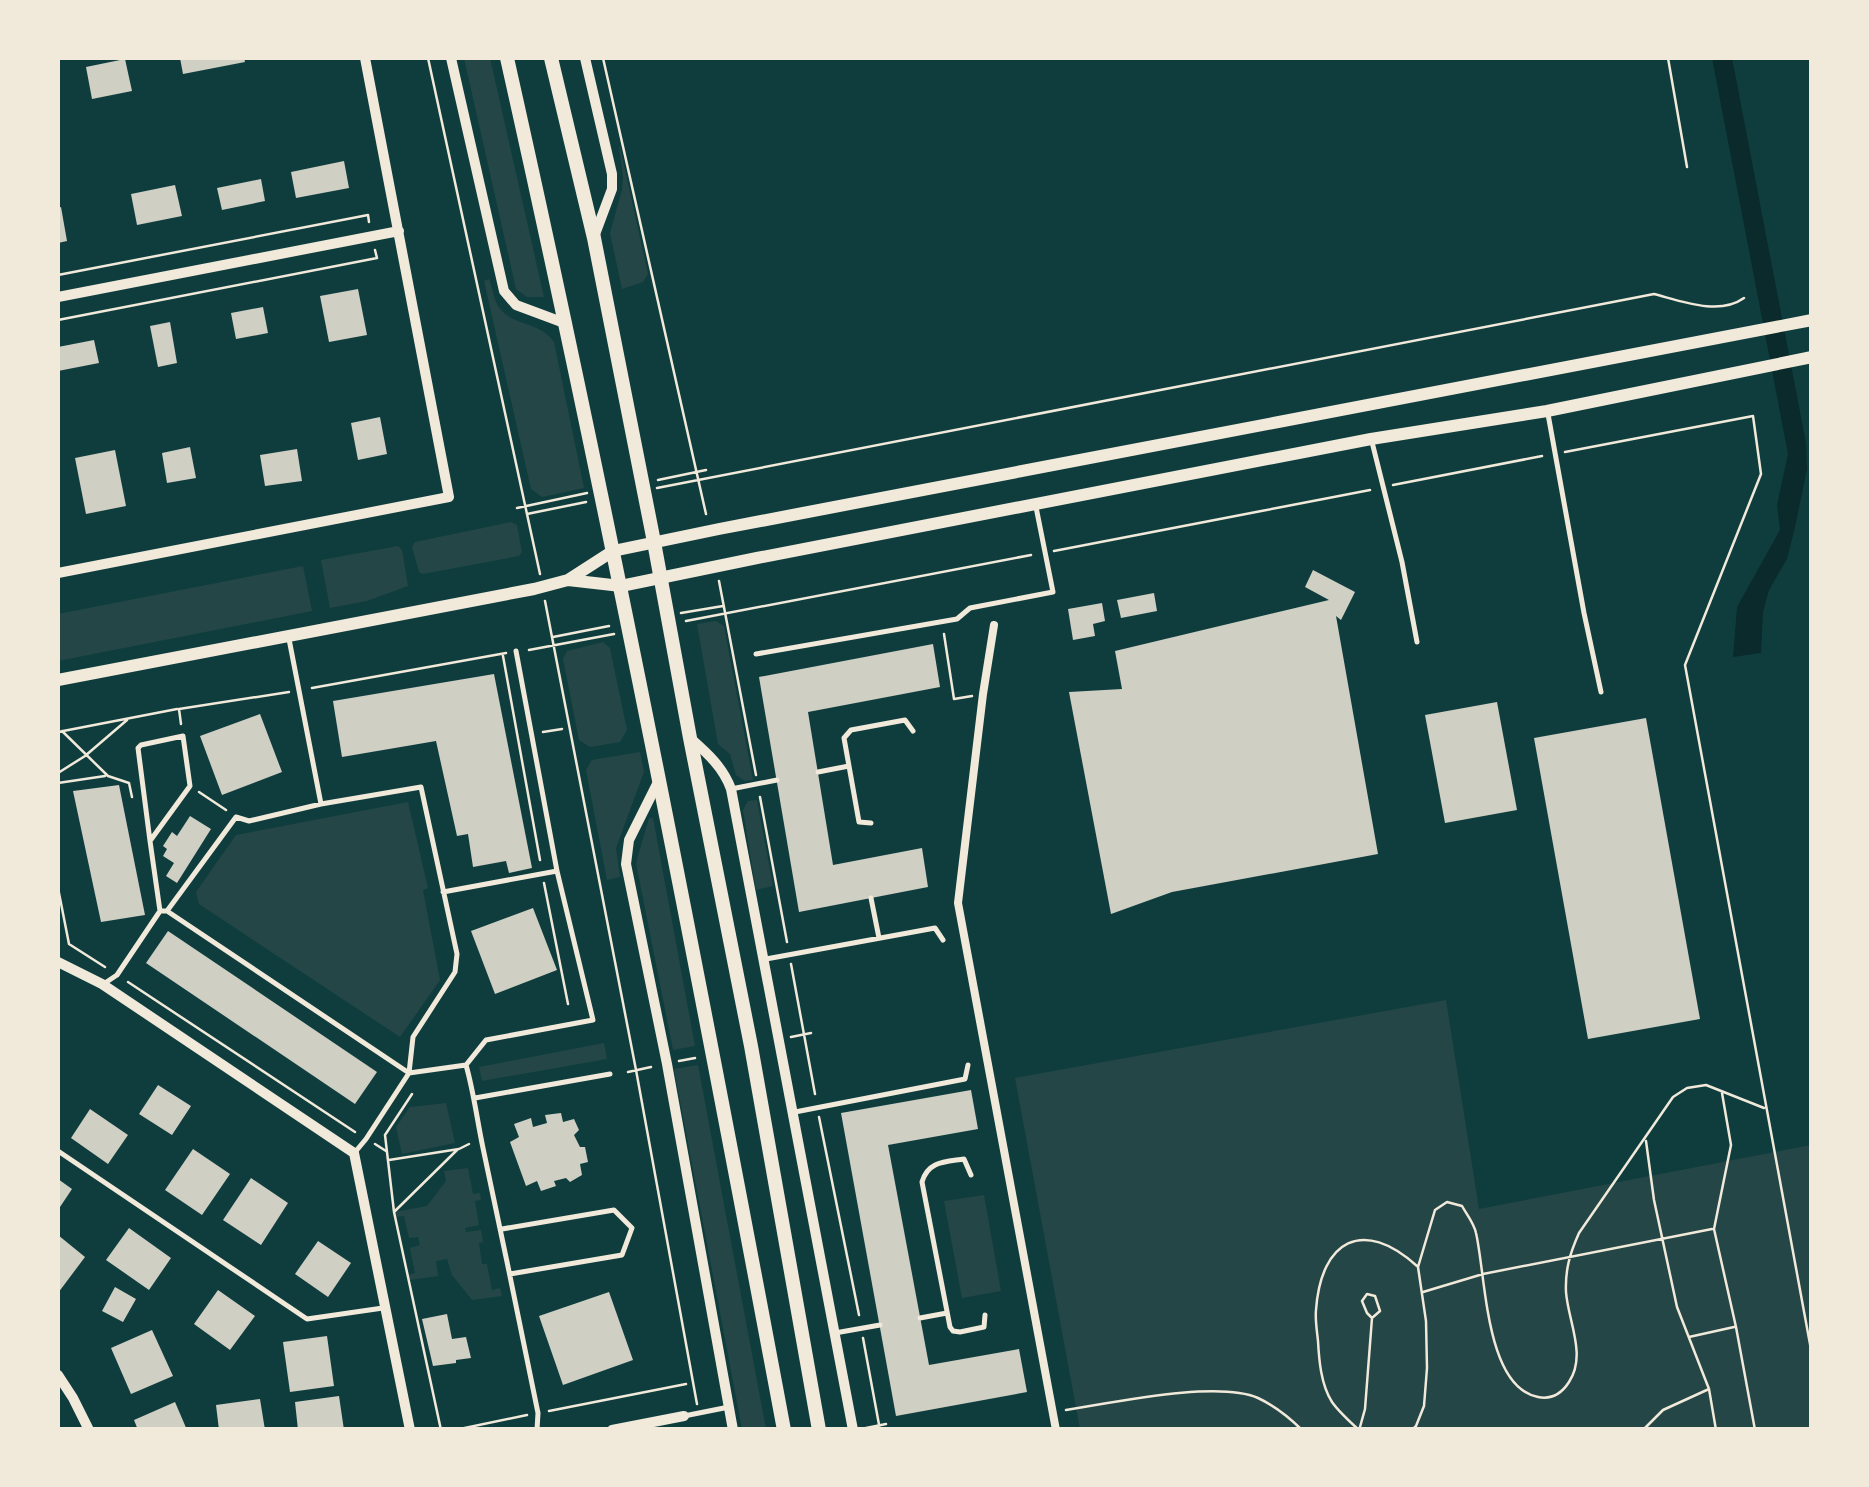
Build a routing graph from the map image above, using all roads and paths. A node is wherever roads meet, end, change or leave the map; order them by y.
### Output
1 (366, 58) edge
2 (428, 58) edge
3 (451, 58) edge
4 (507, 58) edge
5 (551, 58) edge
6 (584, 58) edge
7 (603, 58) edge
8 (1668, 58) edge
9 (1688, 168) dead end
10 (368, 215) dead end
11 (399, 231) junction
12 (594, 238) junction
13 (376, 258) dead end
14 (58, 275) edge
15 (58, 296) edge
16 (1744, 298) dead end
17 (58, 320) edge
18 (1808, 321) edge
19 (567, 324) junction
20 (1812, 356) edge
21 (1547, 411) junction
22 (1371, 439) junction
23 (1556, 454) junction
24 (698, 479) junction
25 (1385, 487) junction
26 (1035, 504) junction
27 (709, 531) junction
28 (654, 542) junction
29 (612, 551) junction
30 (1044, 553) junction
31 (717, 566) junction
32 (58, 572) edge
33 (660, 579) junction
34 (568, 580) junction
35 (621, 586) junction
36 (542, 587) junction
37 (726, 614) junction
38 (668, 624) junction
39 (994, 625) dead end
40 (630, 631) junction
41 (944, 634) dead end
42 (288, 636) junction
43 (1417, 642) dead end
44 (554, 647) junction
45 (516, 651) junction
46 (502, 654) junction
47 (756, 654) dead end
48 (58, 680) edge
49 (300, 690) junction
50 (1601, 692) dead end
51 (983, 694) junction
52 (179, 709) junction
53 (128, 719) junction
54 (913, 731) dead end
55 (60, 732) edge
56 (183, 736) junction
57 (690, 738) junction
58 (85, 756) junction
59 (849, 766) junction
60 (818, 772) dead end
61 (58, 774) edge
62 (108, 776) junction
63 (777, 780) dead end
64 (659, 782) junction
65 (58, 784) edge
66 (758, 784) junction
67 (190, 786) junction
68 (731, 789) junction
69 (133, 802) dead end
70 (321, 804) junction
71 (236, 816) junction
72 (871, 823) dead end
73 (150, 841) junction
74 (557, 871) junction
75 (542, 874) junction
76 (58, 888) edge
77 (443, 892) junction
78 (871, 898) dead end
79 (164, 911) junction
80 (879, 938) junction
81 (943, 940) dead end
82 (789, 955) junction
83 (762, 960) junction
84 (58, 962) edge
85 (117, 975) junction
86 (102, 984) junction
87 (568, 1004) dead end
88 (466, 1065) junction
89 (968, 1065) dead end
90 (409, 1074) junction
91 (610, 1074) dead end
92 (1721, 1090) junction
93 (412, 1094) dead end
94 (475, 1098) junction
95 (817, 1108) junction
96 (1766, 1108) junction
97 (792, 1112) junction
98 (1646, 1138) junction
99 (366, 1139) junction
100 (482, 1142) junction
101 (459, 1148) junction
102 (58, 1151) edge
103 (386, 1151) junction
104 (354, 1153) junction
105 (388, 1160) junction
106 (971, 1175) dead end
107 (394, 1212) junction
108 (502, 1229) junction
109 (1714, 1229) junction
110 (1662, 1240) junction
111 (1568, 1258) junction
112 (1418, 1267) junction
113 (510, 1274) junction
114 (1483, 1274) junction
115 (1422, 1292) junction
116 (386, 1308) junction
117 (948, 1313) junction
118 (985, 1315) dead end
119 (920, 1318) dead end
120 (1372, 1318) junction
121 (880, 1325) dead end
122 (1736, 1326) junction
123 (862, 1329) junction
124 (835, 1334) junction
125 (1689, 1337) junction
126 (1812, 1355) edge
127 (58, 1375) edge
128 (686, 1384) dead end
129 (1709, 1389) junction
130 (729, 1407) junction
131 (699, 1412) junction
132 (1052, 1412) junction
133 (538, 1413) junction
134 (684, 1416) joint
135 (886, 1424) dead end
136 (880, 1427) edge
137 (89, 1430) edge
138 (410, 1430) edge
139 (442, 1430) edge
140 (455, 1430) edge
141 (537, 1430) edge
142 (612, 1430) edge
143 (733, 1430) edge
144 (784, 1430) edge
145 (819, 1430) edge
146 (856, 1430) edge
147 (1056, 1430) edge
148 (1302, 1430) edge
149 (1359, 1430) edge
150 (1412, 1430) edge
151 (1642, 1430) edge
152 (1716, 1430) edge
153 (1755, 1430) edge

1 - 11 street
2 - 36 path
3 - 19 street
4 - 19 main road
5 - 12 main road
6 - 12 street
7 - 24 path
8 - 9 path
10 - 14 path
11 - 15 street
11 - 32 street
12 - 28 main road
13 - 17 path
16 - 24 path
18 - 27 street
19 - 29 main road
20 - 21 street
21 - 22 street
21 - 23 lane
22 - 25 lane
22 - 26 street
23 - 25 path
23 - 50 lane
23 - 96 path
24 - 27 path
25 - 30 path
25 - 43 lane
26 - 30 lane
26 - 31 street
27 - 28 street
28 - 29 street
28 - 33 main road
29 - 34 street
29 - 35 main road
30 - 37 path
30 - 47 lane
31 - 33 street
31 - 37 path
33 - 35 street
33 - 38 main road
34 - 35 street
34 - 36 street
35 - 40 main road
36 - 42 street
36 - 44 path
37 - 38 path
37 - 66 path
38 - 57 main road
39 - 51 street
40 - 44 path
40 - 64 main road
41 - 51 path
42 - 48 street
42 - 49 lane
44 - 45 path
44 - 131 path
45 - 46 path
45 - 74 lane
46 - 49 path
46 - 75 path
49 - 52 path
49 - 70 lane
51 - 132 street
52 - 53 path
52 - 56 path
53 - 55 path
53 - 58 path
54 - 59 lane
55 - 58 path
56 - 67 lane
56 - 73 lane
57 - 68 street
57 - 145 main road
58 - 61 path
58 - 62 path
59 - 60 lane
59 - 72 lane
62 - 65 path
62 - 69 path
63 - 66 lane
64 - 130 street
64 - 144 main road
66 - 68 lane
66 - 82 path
67 - 71 path
67 - 73 lane
68 - 83 street
70 - 71 lane
70 - 77 lane
71 - 79 lane
73 - 79 lane
74 - 75 lane
74 - 88 lane
75 - 77 lane
75 - 87 path
76 - 85 path
77 - 90 lane
78 - 80 lane
79 - 85 lane
79 - 90 lane
80 - 81 lane
80 - 82 lane
82 - 83 lane
82 - 95 path
83 - 97 street
84 - 86 street
85 - 86 lane
85 - 99 path
86 - 104 street
88 - 90 lane
88 - 94 lane
89 - 95 lane
90 - 99 lane
91 - 94 lane
92 - 96 path
92 - 98 path
92 - 109 path
93 - 103 path
94 - 100 lane
95 - 97 lane
95 - 123 path
96 - 126 path
97 - 124 street
98 - 110 path
98 - 111 path
99 - 103 path
99 - 104 lane
100 - 101 path
100 - 108 lane
101 - 105 path
101 - 107 path
102 - 116 lane
103 - 105 path
104 - 116 street
105 - 107 path
106 - 117 lane
107 - 139 path
108 - 113 lane
108 - 113 lane
109 - 110 path
109 - 122 path
110 - 111 path
110 - 125 path
111 - 114 path
111 - 114 path
112 - 114 path
112 - 115 path
112 - 149 path
113 - 133 lane
114 - 115 path
115 - 150 path
116 - 138 street
117 - 118 lane
117 - 119 lane
120 - 120 path
120 - 149 path
121 - 123 lane
122 - 125 path
122 - 153 path
123 - 124 lane
123 - 136 path
124 - 146 street
125 - 129 path
127 - 137 street
128 - 133 path
129 - 151 path
129 - 152 path
130 - 131 lane
130 - 143 street
131 - 134 lane
132 - 147 street
132 - 148 path
133 - 140 path
133 - 141 lane
134 - 142 street
135 - 136 path
136 - 146 path

